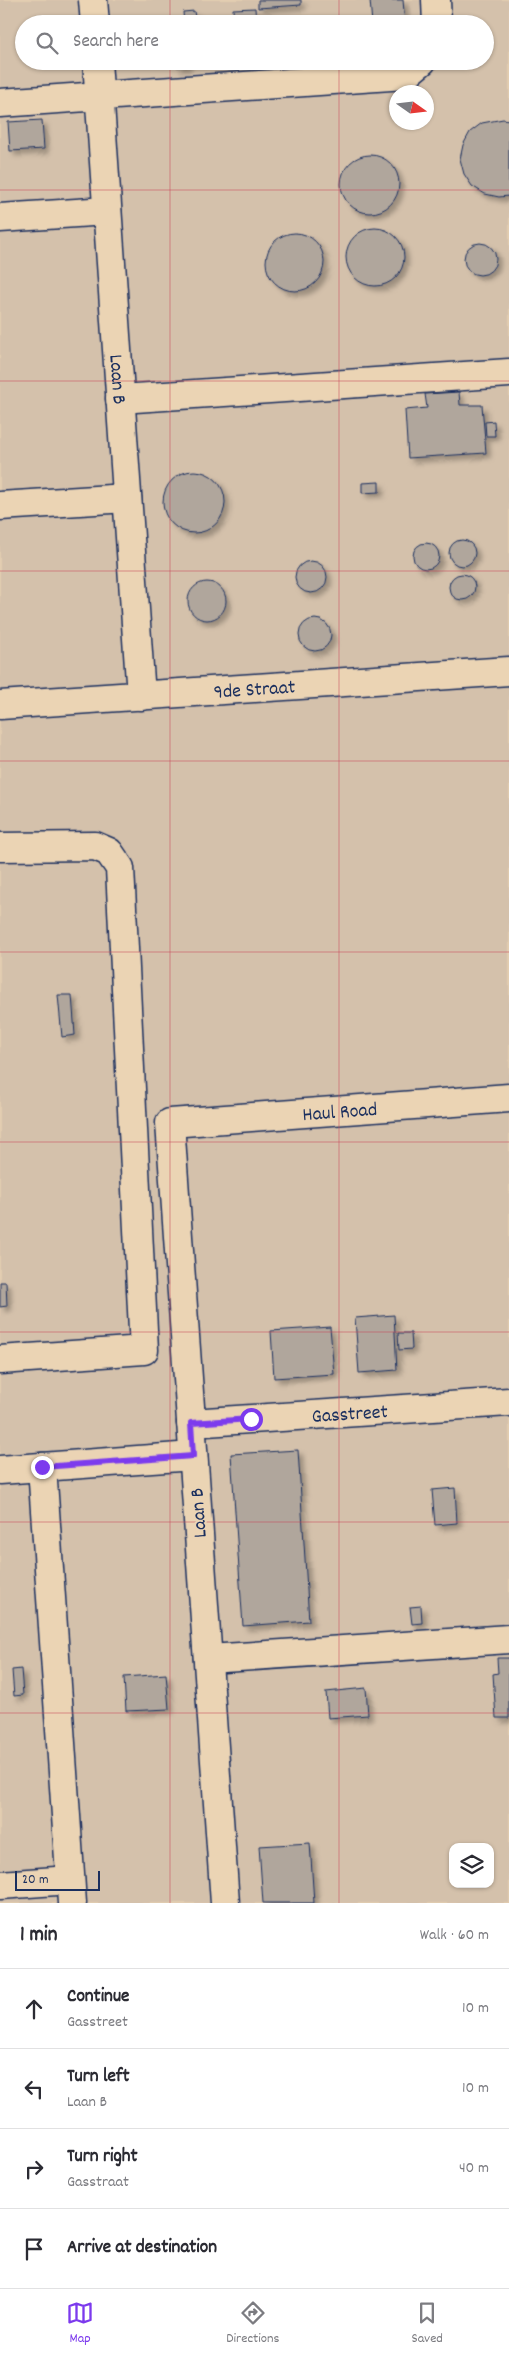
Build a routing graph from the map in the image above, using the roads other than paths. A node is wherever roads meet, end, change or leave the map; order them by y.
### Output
1 (93, 0) edge
2 (436, 0) edge
3 (94, 15) edge
4 (437, 15) edge
5 (98, 70) edge
6 (411, 70) edge
7 (100, 96) junction
8 (0, 103) edge
9 (107, 211) junction
10 (0, 218) edge
11 (509, 373) edge
12 (120, 399) junction
13 (127, 498) junction
14 (0, 506) edge
15 (509, 671) edge
16 (141, 696) junction
17 (0, 705) edge
18 (0, 847) edge
19 (509, 1098) edge
20 (170, 1123) joint
21 (186, 1347) junction
22 (144, 1350) junction
23 (0, 1360) edge
24 (509, 1402) edge
25 (191, 1423) junction
26 (193, 1456) junction
27 (42, 1467) junction
28 (0, 1470) edge
29 (509, 1640) edge
30 (208, 1659) junction
31 (0, 1885) edge
32 (71, 1891) edge
33 (225, 1903) edge

1 - 3 lane
2 - 4 lane
5 - 7 lane, Laan B
6 - 7 lane
7 - 8 lane
7 - 9 lane, Laan B
9 - 10 lane
9 - 12 lane, Laan B
11 - 12 lane
12 - 13 lane, Laan B
13 - 14 lane
13 - 16 lane, Laan B
15 - 16 lane, 9de Straat
16 - 17 lane, 9de Straat
18 - 22 lane
19 - 20 lane, Haul Road
20 - 21 lane, Laan B
21 - 22 lane
21 - 25 lane, Laan B
22 - 23 lane
24 - 25 lane, Gasstreet
25 - 26 lane, Laan B
26 - 27 lane
26 - 30 lane, Laan B
27 - 28 lane
27 - 32 lane
29 - 30 lane
30 - 33 lane, Laan B
31 - 32 lane

